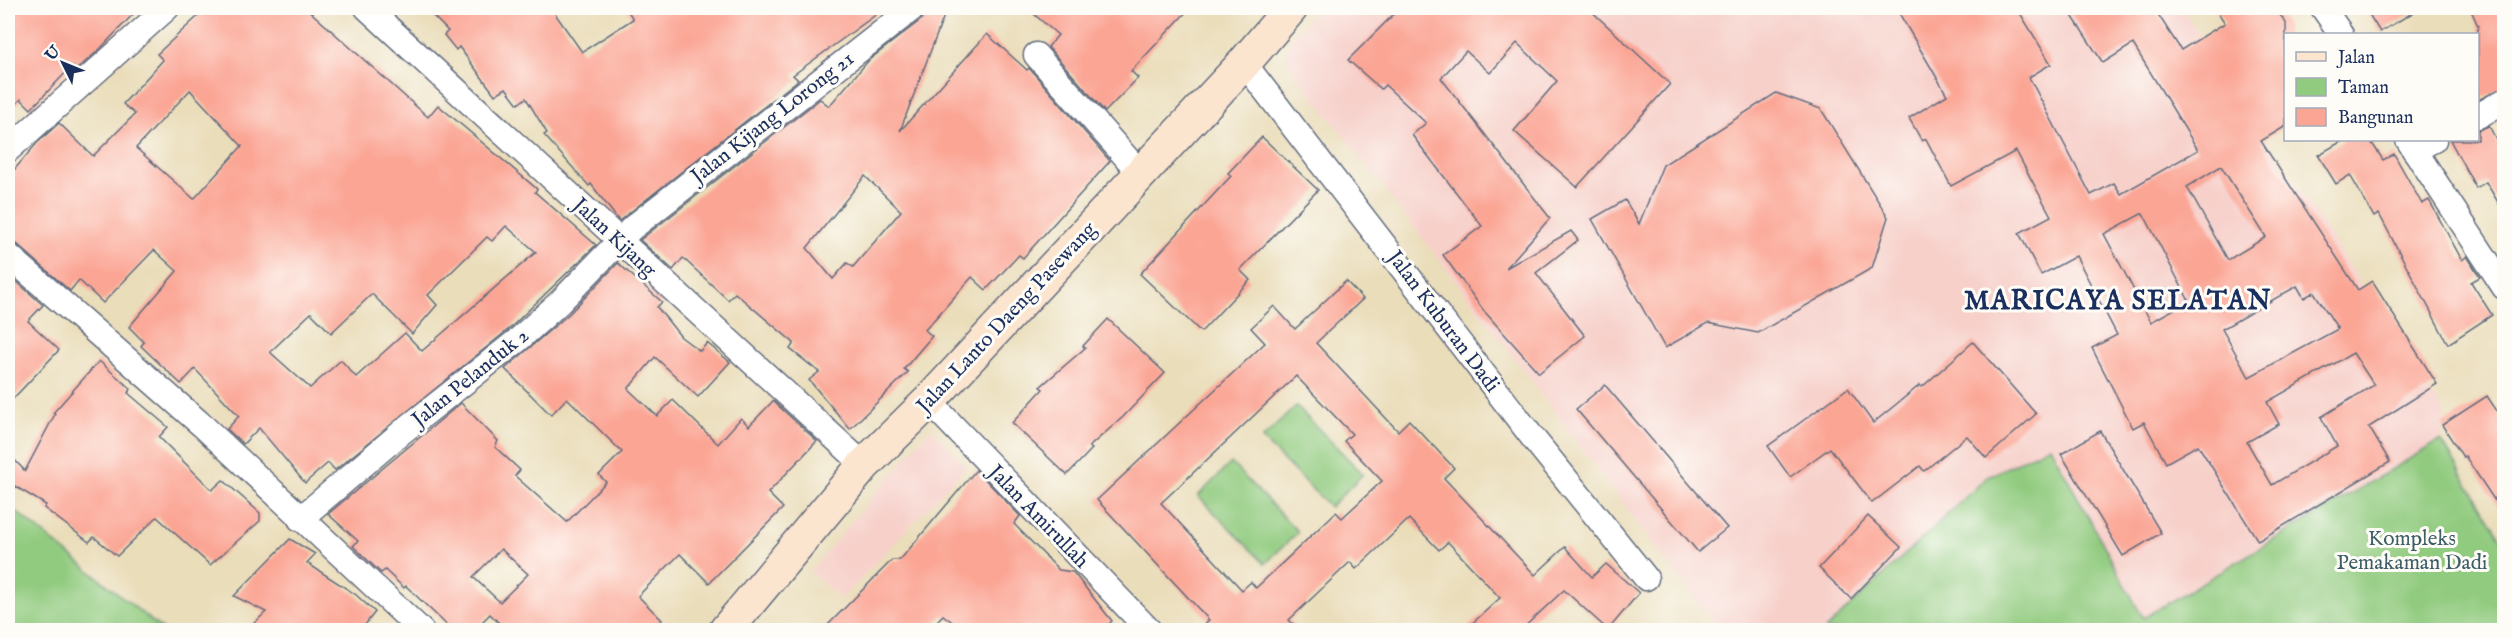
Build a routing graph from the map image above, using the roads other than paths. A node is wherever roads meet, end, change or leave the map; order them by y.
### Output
1 (167, 8) edge
2 (367, 8) edge
3 (913, 8) edge
4 (1291, 8) edge
5 (2323, 8) edge
6 (2340, 33) edge
7 (1036, 55) dead end
8 (1244, 63) junction
9 (2505, 101) edge
10 (2479, 115) edge
11 (2419, 143) edge
12 (8, 150) edge
13 (1140, 173) junction
14 (626, 234) junction
15 (8, 255) edge
16 (2505, 287) edge
17 (929, 401) junction
18 (864, 465) junction
19 (300, 519) junction
20 (1646, 578) dead end
21 (421, 630) edge
22 (726, 630) edge
23 (1149, 630) edge

1 - 12 street
2 - 14 street, Jalan Kijang
3 - 14 street, Jalan Kijang Lorong 21
4 - 8 main road, Jalan Lanto Daeng Pasewang
5 - 6 street
7 - 13 street
8 - 13 main road, Jalan Lanto Daeng Pasewang
8 - 20 street, Jalan Kuburan Dadi
9 - 10 street
11 - 16 street
13 - 17 main road, Jalan Lanto Daeng Pasewang
14 - 18 street, Jalan Kijang
14 - 19 street, Jalan Pelanduk 2
15 - 19 street
17 - 18 main road, Jalan Lanto Daeng Pasewang
17 - 23 street, Jalan Amirullah
18 - 22 main road, Jalan Lanto Daeng Pasewang
19 - 21 street

